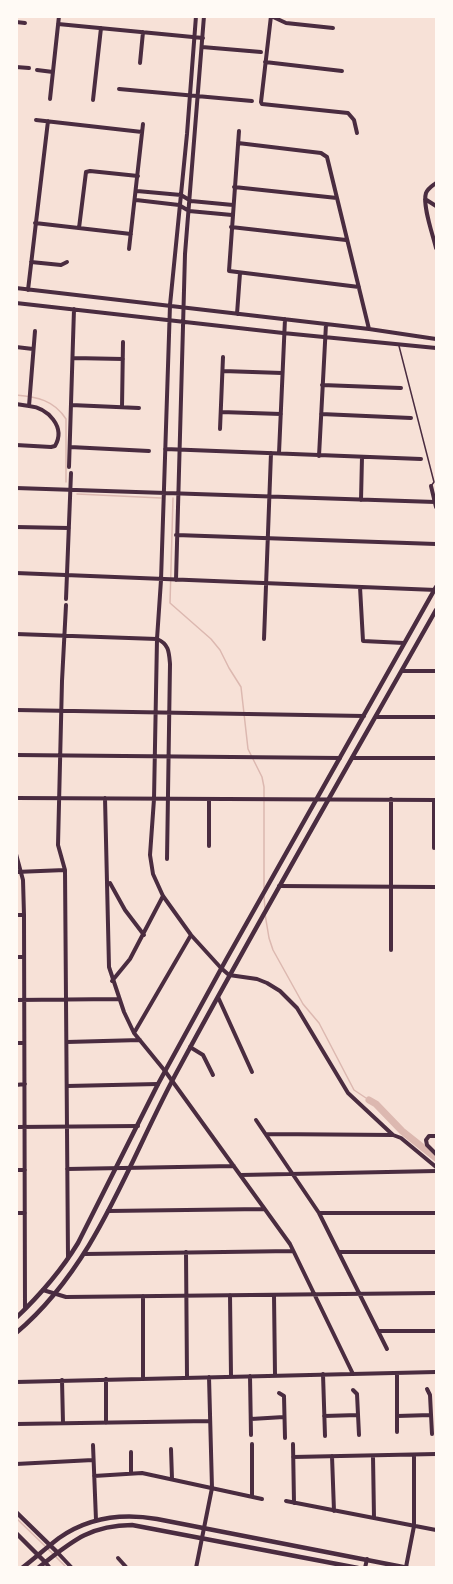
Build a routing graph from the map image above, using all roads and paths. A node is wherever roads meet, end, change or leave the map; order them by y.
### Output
1 (59, 16) edge
2 (196, 16) edge
3 (204, 16) edge
4 (271, 16) edge
5 (16, 22) edge
6 (25, 23) dead end
7 (58, 24) junction
8 (101, 28) junction
9 (333, 28) dead end
10 (143, 32) junction
11 (194, 37) junction
12 (203, 38) junction
13 (202, 47) junction
14 (261, 52) dead end
15 (266, 62) junction
16 (140, 63) dead end
17 (16, 67) edge
18 (29, 68) dead end
19 (37, 70) dead end
20 (342, 70) dead end
21 (53, 72) junction
22 (118, 88) dead end
23 (199, 95) junction
24 (190, 96) junction
25 (50, 99) dead end
26 (93, 100) dead end
27 (252, 101) dead end
28 (36, 120) dead end
29 (48, 122) junction
30 (143, 124) dead end
31 (239, 131) dead end
32 (142, 132) junction
33 (357, 133) dead end
34 (187, 134) junction
35 (195, 135) junction
36 (238, 143) junction
37 (138, 176) junction
38 (436, 183) edge
39 (234, 187) junction
40 (137, 191) junction
41 (181, 195) junction
42 (337, 198) junction
43 (425, 199) junction
44 (136, 200) junction
45 (190, 201) junction
46 (179, 205) junction
47 (233, 205) junction
48 (436, 206) edge
49 (189, 211) junction
50 (232, 215) junction
51 (35, 223) junction
52 (231, 227) junction
53 (79, 228) junction
54 (131, 234) junction
55 (346, 240) junction
56 (436, 248) edge
57 (129, 249) dead end
58 (174, 252) junction
59 (185, 254) junction
60 (31, 262) junction
61 (67, 262) dead end
62 (240, 273) junction
63 (358, 287) junction
64 (16, 288) edge
65 (28, 290) junction
66 (16, 303) edge
67 (170, 305) junction
68 (182, 307) junction
69 (74, 309) junction
70 (237, 314) junction
71 (285, 319) junction
72 (169, 321) junction
73 (182, 322) junction
74 (326, 324) junction
75 (369, 328) junction
76 (35, 331) dead end
77 (283, 333) junction
78 (324, 337) junction
79 (436, 339) edge
80 (123, 342) dead end
81 (399, 345) junction
82 (16, 347) edge
83 (436, 348) edge
84 (33, 349) junction
85 (223, 357) dead end
86 (73, 358) junction
87 (123, 359) junction
88 (223, 371) junction
89 (282, 373) junction
90 (322, 385) junction
91 (401, 388) dead end
92 (29, 403) junction
93 (16, 404) edge
94 (71, 405) junction
95 (122, 407) junction
96 (139, 408) dead end
97 (221, 412) junction
98 (281, 414) junction
99 (321, 414) junction
100 (411, 418) dead end
101 (220, 429) dead end
102 (16, 445) edge
103 (70, 447) junction
104 (165, 449) junction
105 (179, 450) junction
106 (149, 451) dead end
107 (271, 453) junction
108 (279, 454) junction
109 (319, 456) junction
110 (362, 457) junction
111 (421, 459) dead end
112 (69, 467) dead end
113 (71, 473) dead end
114 (431, 486) joint
115 (16, 488) edge
116 (70, 489) junction
117 (164, 493) junction
118 (178, 493) junction
119 (269, 496) junction
120 (361, 500) junction
121 (436, 504) edge
122 (16, 527) edge
123 (69, 528) junction
124 (176, 535) junction
125 (268, 538) junction
126 (436, 544) edge
127 (16, 573) edge
128 (67, 576) junction
129 (161, 580) junction
130 (176, 580) junction
131 (266, 584) junction
132 (360, 587) junction
133 (436, 589) edge
134 (66, 599) dead end
135 (66, 605) dead end
136 (436, 610) edge
137 (16, 634) edge
138 (64, 636) junction
139 (157, 639) junction
140 (264, 639) dead end
141 (404, 643) junction
142 (402, 671) junction
143 (436, 671) edge
144 (16, 710) edge
145 (61, 711) junction
146 (155, 712) junction
147 (169, 712) junction
148 (364, 716) junction
149 (376, 717) junction
150 (436, 717) edge
151 (16, 755) edge
152 (60, 755) junction
153 (155, 756) junction
154 (168, 757) junction
155 (341, 758) junction
156 (352, 758) junction
157 (436, 758) edge
158 (16, 798) edge
159 (59, 798) junction
160 (105, 798) junction
161 (154, 799) junction
162 (167, 799) junction
163 (209, 799) junction
164 (328, 799) junction
165 (391, 799) junction
166 (318, 800) junction
167 (435, 800) edge
168 (209, 846) dead end
169 (434, 848) dead end
170 (16, 854) edge
171 (167, 860) dead end
172 (65, 870) junction
173 (19, 872) edge
174 (108, 880) junction
175 (279, 886) junction
176 (391, 887) junction
177 (436, 887) edge
178 (163, 896) junction
179 (16, 915) edge
180 (24, 915) junction
181 (144, 935) junction
182 (191, 935) junction
183 (391, 950) dead end
184 (16, 957) edge
185 (24, 957) junction
186 (221, 968) junction
187 (229, 975) junction
188 (112, 981) junction
189 (218, 997) junction
190 (67, 999) junction
191 (118, 999) junction
192 (16, 1000) edge
193 (24, 1000) junction
194 (134, 1034) junction
195 (140, 1040) junction
196 (67, 1042) junction
197 (16, 1043) edge
198 (24, 1043) junction
199 (190, 1047) junction
200 (165, 1071) junction
201 (252, 1072) dead end
202 (213, 1075) dead end
203 (172, 1080) junction
204 (16, 1084) edge
205 (25, 1084) junction
206 (158, 1084) junction
207 (67, 1086) junction
208 (256, 1120) dead end
209 (16, 1126) edge
210 (26, 1126) junction
211 (68, 1126) junction
212 (138, 1126) junction
213 (265, 1134) junction
214 (393, 1135) junction
215 (436, 1136) edge
216 (436, 1154) edge
217 (234, 1166) junction
218 (116, 1168) junction
219 (130, 1168) junction
220 (68, 1169) junction
221 (436, 1169) edge
222 (16, 1170) edge
223 (25, 1170) junction
224 (291, 1173) junction
225 (240, 1175) junction
226 (265, 1209) junction
227 (108, 1211) junction
228 (16, 1213) edge
229 (25, 1213) junction
230 (319, 1214) junction
231 (436, 1214) edge
232 (294, 1251) junction
233 (186, 1252) junction
234 (340, 1252) junction
235 (436, 1252) edge
236 (85, 1254) junction
237 (68, 1258) junction
238 (43, 1290) junction
239 (436, 1293) edge
240 (54, 1294) junction
241 (316, 1294) junction
242 (360, 1294) junction
243 (186, 1295) junction
244 (230, 1295) junction
245 (274, 1295) junction
246 (143, 1296) junction
247 (25, 1310) junction
248 (16, 1318) edge
249 (378, 1331) junction
250 (436, 1331) edge
251 (16, 1333) edge
252 (387, 1349) dead end
253 (436, 1372) edge
254 (398, 1373) junction
255 (323, 1374) junction
256 (353, 1374) junction
257 (275, 1375) junction
258 (231, 1376) junction
259 (250, 1376) junction
260 (187, 1377) junction
261 (209, 1377) junction
262 (106, 1378) junction
263 (143, 1378) junction
264 (62, 1380) junction
265 (16, 1382) edge
266 (427, 1389) dead end
267 (353, 1390) dead end
268 (279, 1393) dead end
269 (358, 1415) junction
270 (431, 1415) junction
271 (324, 1416) junction
272 (397, 1416) junction
273 (284, 1418) junction
274 (251, 1419) junction
275 (210, 1421) junction
276 (106, 1423) junction
277 (16, 1424) edge
278 (63, 1424) junction
279 (397, 1432) dead end
280 (432, 1434) dead end
281 (251, 1436) dead end
282 (325, 1436) dead end
283 (359, 1436) dead end
284 (285, 1437) dead end
285 (252, 1444) dead end
286 (292, 1444) dead end
287 (93, 1445) dead end
288 (171, 1449) dead end
289 (131, 1452) dead end
290 (436, 1454) edge
291 (414, 1455) junction
292 (332, 1456) junction
293 (373, 1456) junction
294 (293, 1457) junction
295 (93, 1460) junction
296 (16, 1464) edge
297 (131, 1473) junction
298 (94, 1476) junction
299 (172, 1479) junction
300 (212, 1488) junction
301 (252, 1497) junction
302 (262, 1499) dead end
303 (286, 1501) dead end
304 (294, 1503) junction
305 (333, 1510) junction
306 (16, 1512) edge
307 (374, 1518) junction
308 (96, 1520) junction
309 (414, 1526) junction
310 (204, 1528) junction
311 (436, 1530) edge
312 (16, 1533) edge
313 (202, 1538) junction
314 (49, 1546) junction
315 (56, 1553) junction
316 (40, 1554) junction
317 (118, 1558) dead end
318 (367, 1559) junction
319 (47, 1561) junction
320 (407, 1567) edge
321 (22, 1568) edge
322 (38, 1568) edge
323 (50, 1568) edge
324 (72, 1568) edge
325 (128, 1568) edge
326 (196, 1568) edge
327 (358, 1568) edge
328 (365, 1568) edge

1 - 7 street
2 - 11 street
3 - 12 street
4 - 9 street
4 - 15 street
5 - 6 street
7 - 8 street
7 - 21 street
8 - 10 street
8 - 26 street
10 - 11 street
10 - 16 street
11 - 12 street
11 - 24 street
12 - 13 street
13 - 14 street
13 - 23 street
15 - 20 street
15 - 33 street
17 - 18 street
19 - 21 street
21 - 25 street
22 - 24 street
23 - 24 street
23 - 27 street
23 - 35 street
24 - 34 street
28 - 29 street
29 - 32 street
29 - 51 street
30 - 32 street
31 - 36 street
32 - 37 street
34 - 35 street
34 - 41 street
35 - 45 street
36 - 39 street
36 - 42 street
37 - 40 street
37 - 53 street
38 - 43 street
39 - 42 street
39 - 47 street
40 - 41 street
40 - 44 street
41 - 45 street
41 - 46 street
42 - 55 street
43 - 48 street
43 - 56 street
44 - 46 street
44 - 54 street
45 - 47 street
45 - 49 street
46 - 49 street
46 - 58 street
47 - 50 street
49 - 50 street
49 - 59 street
50 - 52 street
51 - 53 street
51 - 60 street
52 - 55 street
52 - 62 street
53 - 54 street
54 - 57 street
55 - 63 street
58 - 59 street
58 - 67 street
59 - 68 street
60 - 61 street
60 - 65 street
62 - 63 street
62 - 70 street
63 - 75 street
64 - 65 street
65 - 67 street
66 - 69 street
67 - 68 street
67 - 72 street
68 - 70 street
68 - 73 street
69 - 72 street
69 - 86 street
70 - 71 street
71 - 74 street
71 - 77 street
72 - 73 street
72 - 104 street
73 - 77 street
73 - 105 street
74 - 75 street
74 - 78 street
75 - 79 street
76 - 84 street
77 - 78 street
77 - 89 street
78 - 81 street
78 - 90 street
80 - 87 street
81 - 83 street
81 - 114 lane
82 - 84 street
84 - 92 street
85 - 88 street
86 - 87 street
86 - 94 street
87 - 95 street
88 - 89 street
88 - 97 street
89 - 98 street
90 - 91 street
90 - 99 street
92 - 93 street
92 - 102 street
94 - 95 street
94 - 103 street
95 - 96 street
97 - 98 street
97 - 101 street
98 - 108 street
99 - 100 street
99 - 109 street
103 - 106 street
103 - 112 street
104 - 105 street
104 - 117 street
105 - 107 street
105 - 118 street
107 - 108 street
107 - 119 street
108 - 109 street
109 - 110 street
110 - 111 street
110 - 120 street
113 - 116 street
114 - 121 street
115 - 116 street
116 - 117 street
116 - 123 street
117 - 118 street
117 - 129 street
118 - 119 street
118 - 124 street
119 - 120 street
119 - 125 street
120 - 121 street
122 - 123 street
123 - 128 street
124 - 125 street
124 - 130 street
125 - 126 street
125 - 131 street
127 - 128 street
128 - 129 street
128 - 134 street
129 - 130 street
129 - 139 street
130 - 131 street
131 - 132 street
131 - 140 street
132 - 133 street
132 - 141 street
133 - 141 street
135 - 138 street
136 - 142 street
137 - 138 street
138 - 139 street
138 - 145 street
139 - 146 street
139 - 147 street
141 - 148 street
142 - 143 street
142 - 149 street
144 - 145 street
145 - 146 street
145 - 152 street
146 - 147 street
146 - 153 street
147 - 148 street
147 - 154 street
148 - 155 street
149 - 150 street
149 - 156 street
151 - 152 street
152 - 153 street
152 - 159 street
153 - 154 street
153 - 161 street
154 - 155 street
154 - 162 street
155 - 166 street
156 - 157 street
156 - 164 street
158 - 159 street
159 - 160 street
159 - 172 street
160 - 161 street
160 - 174 street
161 - 162 street
161 - 178 street
162 - 163 street
162 - 171 street
163 - 166 street
163 - 168 street
164 - 165 street
164 - 166 street
164 - 175 street
165 - 167 street
165 - 176 street
166 - 186 street
167 - 169 street
170 - 173 street
172 - 173 street
172 - 190 street
173 - 180 street
174 - 181 street
174 - 188 street
175 - 176 street
175 - 187 street
176 - 177 street
176 - 183 street
178 - 181 street
178 - 182 street
179 - 180 street
180 - 185 street
181 - 188 street
182 - 186 street
182 - 194 street
184 - 185 street
185 - 193 street
186 - 187 street
186 - 200 street
187 - 189 street
187 - 214 street
188 - 191 street
189 - 199 street
189 - 201 street
190 - 191 street
190 - 193 street
190 - 196 street
191 - 194 street
192 - 193 street
193 - 198 street
194 - 195 street
195 - 196 street
195 - 200 street
196 - 207 street
197 - 198 street
198 - 205 street
199 - 202 street
199 - 203 street
200 - 203 street
200 - 206 street
203 - 217 street
203 - 219 street
204 - 205 street
205 - 210 street
206 - 207 street
206 - 212 street
207 - 211 street
208 - 213 street
209 - 210 street
210 - 211 street
210 - 223 street
211 - 212 street
211 - 220 street
212 - 218 street
213 - 214 street
213 - 224 street
214 - 221 street
215 - 216 street
217 - 219 street
217 - 225 street
218 - 219 street
218 - 220 street
218 - 237 street
219 - 227 street
220 - 237 street
221 - 224 street
222 - 223 street
223 - 229 street
224 - 225 street
224 - 230 street
225 - 226 street
226 - 227 street
226 - 232 street
227 - 236 street
228 - 229 street
229 - 247 street
230 - 231 street
230 - 234 street
232 - 233 street
232 - 241 street
233 - 236 street
233 - 243 street
234 - 235 street
234 - 242 street
236 - 240 street
237 - 238 street
238 - 240 street
238 - 247 street
239 - 242 street
240 - 246 street
240 - 251 street
241 - 242 street
241 - 245 street
241 - 256 street
242 - 249 street
243 - 244 street
243 - 246 street
243 - 260 street
244 - 245 street
244 - 258 street
245 - 257 street
246 - 263 street
247 - 248 street
249 - 250 street
249 - 252 street
253 - 254 street
254 - 256 street
254 - 272 street
255 - 256 street
255 - 257 street
255 - 271 street
257 - 259 street
258 - 259 street
258 - 261 street
259 - 274 street
260 - 261 street
260 - 263 street
261 - 275 street
262 - 263 street
262 - 264 street
262 - 276 street
264 - 265 street
264 - 278 street
266 - 270 street
267 - 269 street
268 - 273 street
269 - 271 street
269 - 283 street
270 - 272 street
270 - 280 street
271 - 282 street
272 - 279 street
273 - 274 street
273 - 284 street
274 - 281 street
275 - 276 street
275 - 300 street
276 - 278 street
277 - 278 street
285 - 301 street
286 - 294 street
287 - 295 street
288 - 299 street
289 - 297 street
290 - 291 street
291 - 293 street
291 - 309 street
292 - 293 street
292 - 294 street
292 - 305 street
293 - 307 street
294 - 304 street
295 - 296 street
295 - 298 street
297 - 298 street
297 - 299 street
298 - 308 street
299 - 300 street
300 - 301 street
300 - 310 street
301 - 302 street
303 - 304 street
304 - 305 street
305 - 307 street
306 - 314 street
307 - 309 street
308 - 310 street
308 - 314 street
309 - 311 street
309 - 320 street
310 - 313 street
310 - 318 street
312 - 316 street
313 - 315 street
313 - 326 street
313 - 327 street
314 - 315 street
314 - 316 street
315 - 319 street
315 - 324 street
316 - 319 street
316 - 321 street
317 - 325 street
318 - 320 street
318 - 328 street
319 - 322 street
319 - 323 street

